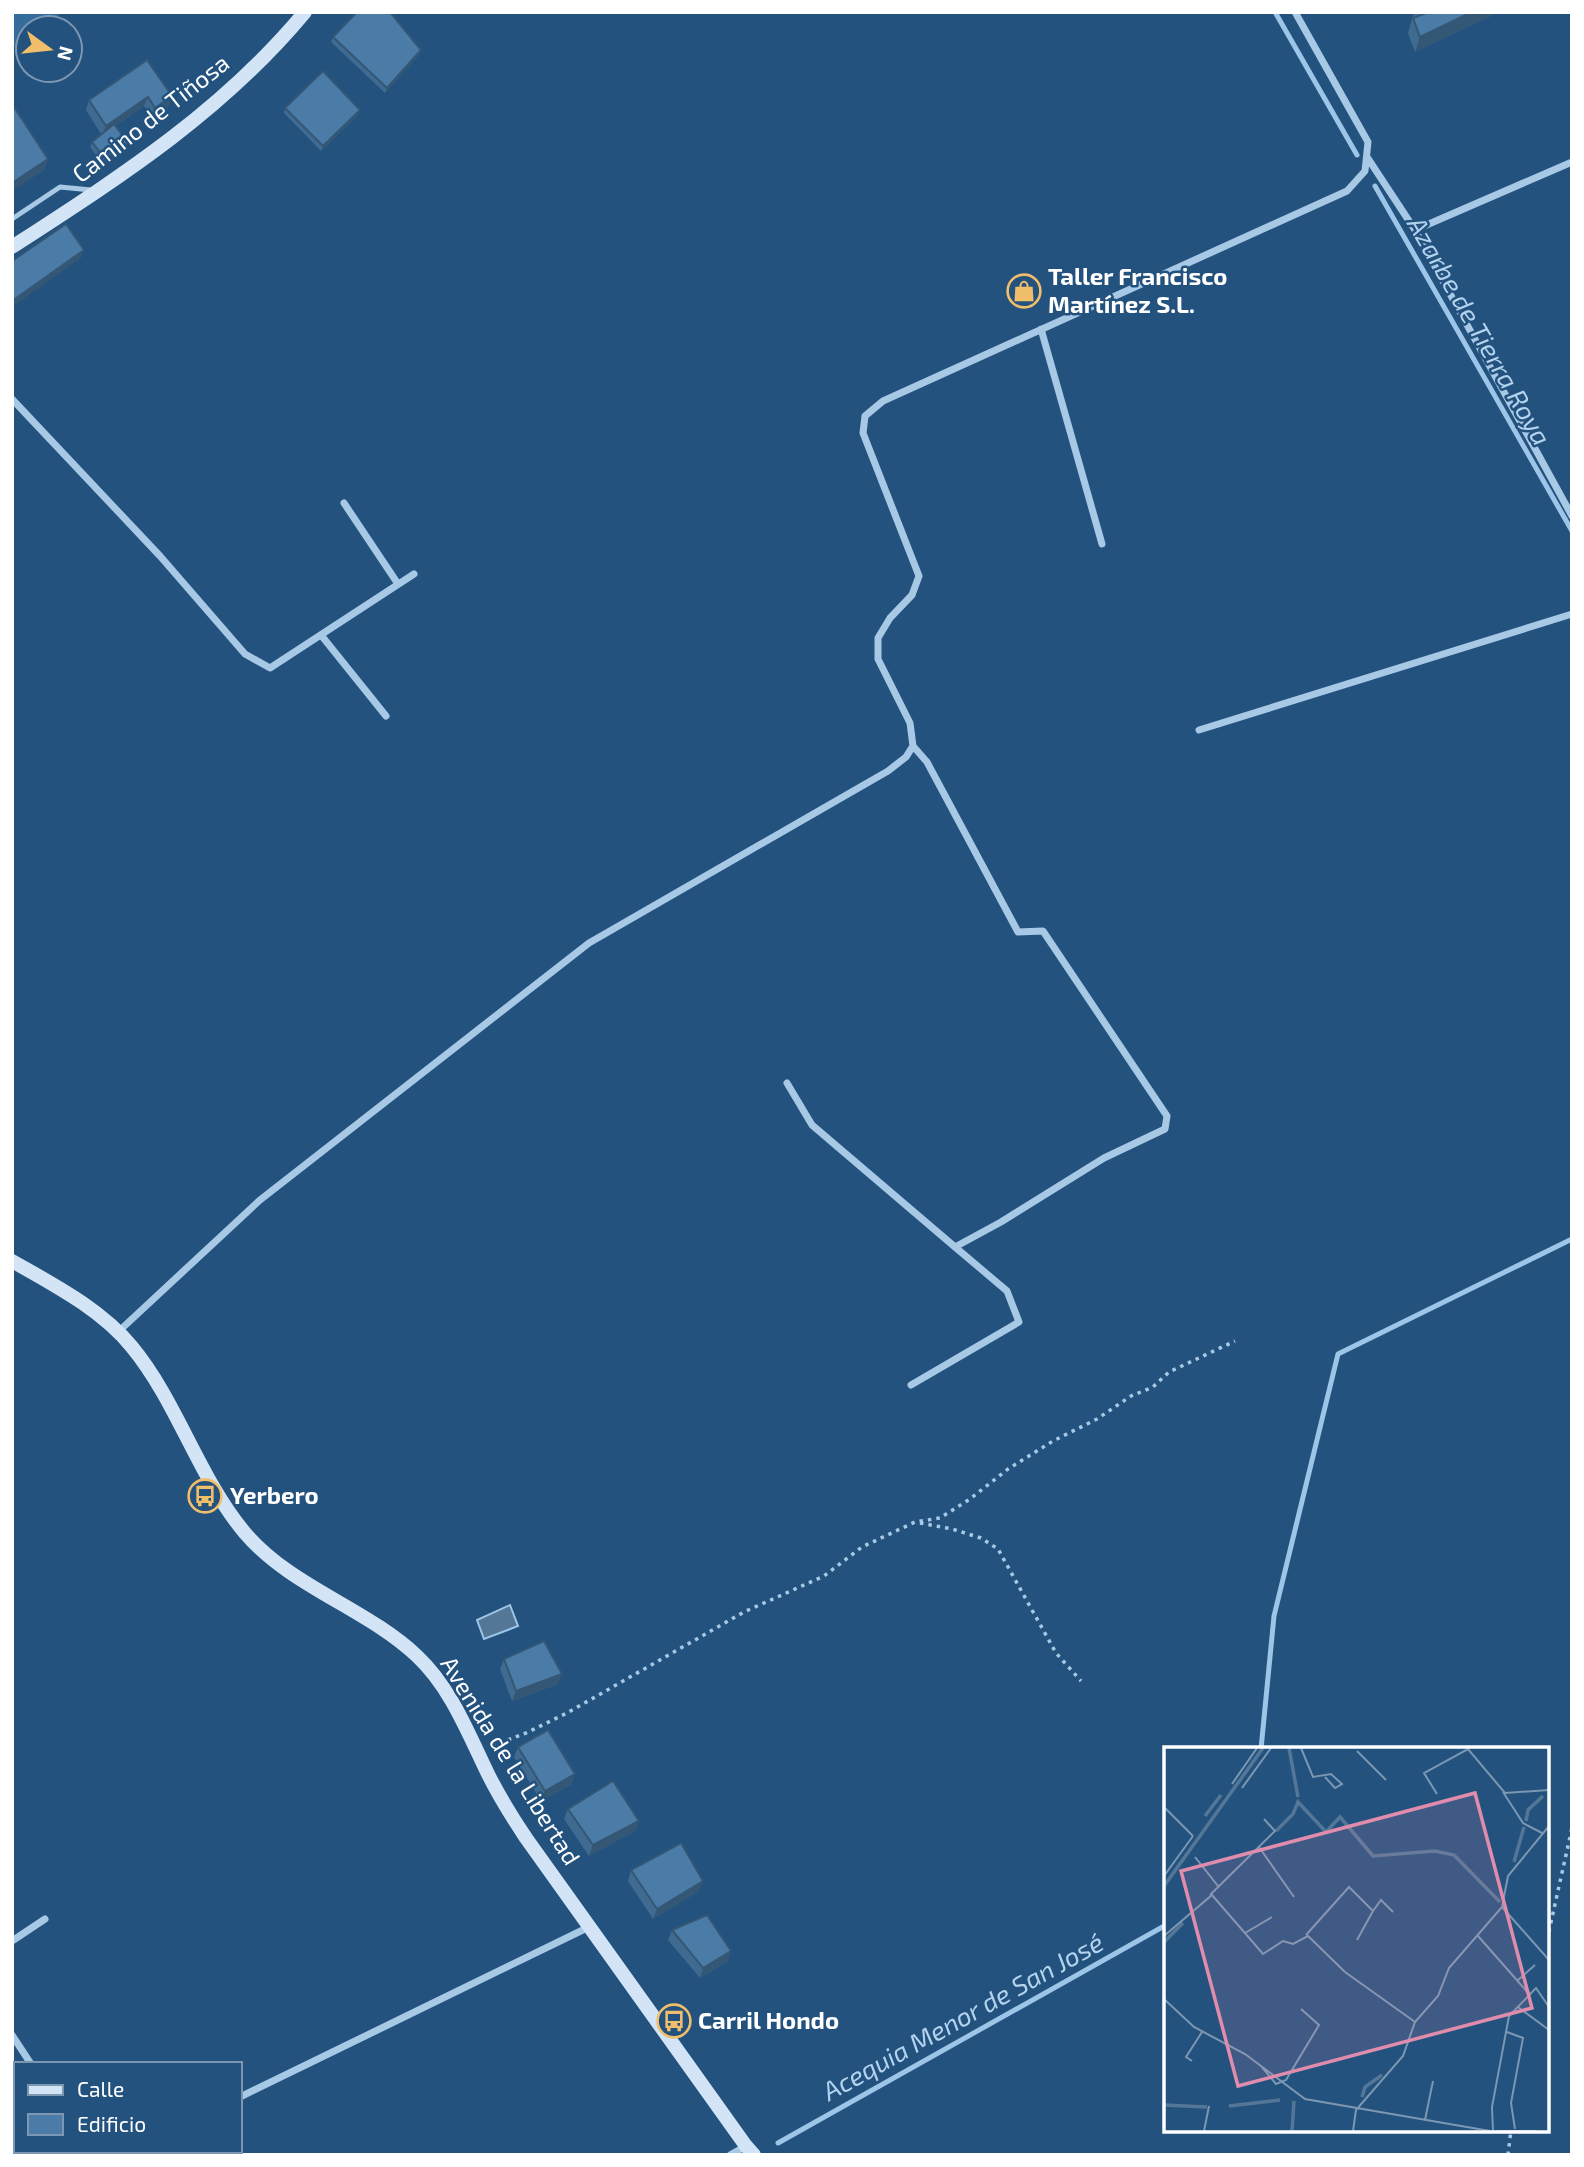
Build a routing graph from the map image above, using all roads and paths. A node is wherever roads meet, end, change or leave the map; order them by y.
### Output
1 (305, 12) edge
2 (1295, 12) edge
3 (1366, 157) junction
4 (1572, 162) edge
5 (98, 191) junction
6 (12, 219) edge
7 (1415, 230) junction
8 (12, 247) edge
9 (1041, 329) junction
10 (12, 399) edge
11 (344, 503) dead end
12 (1572, 516) edge
13 (1102, 544) dead end
14 (414, 574) dead end
15 (398, 584) junction
16 (1572, 614) edge
17 (321, 635) junction
18 (386, 716) dead end
19 (1199, 730) dead end
20 (913, 746) junction
21 (787, 1083) dead end
22 (955, 1247) junction
23 (12, 1261) edge
24 (118, 1332) junction
25 (1235, 1341) dead end
26 (911, 1385) dead end
27 (915, 1522) junction
28 (1081, 1681) dead end
29 (477, 1752) junction
30 (1572, 1828) edge
31 (45, 1919) dead end
32 (589, 1927) junction
33 (1549, 1931) edge
34 (12, 1941) edge
35 (12, 2035) edge
36 (30, 2062) edge
37 (242, 2096) edge
38 (1511, 2132) edge
39 (750, 2151) edge
40 (730, 2155) edge
41 (1507, 2155) edge

1 - 5 main road, Camino de Tiñosa
2 - 3 street
3 - 7 street
3 - 9 street
4 - 7 street
5 - 6 lane
5 - 8 main road, Camino de Tiñosa
7 - 12 street
9 - 13 street
9 - 20 street
10 - 17 street
11 - 15 street
14 - 15 street
15 - 17 street
16 - 19 street
17 - 18 street
20 - 22 street
20 - 24 street
21 - 22 street
22 - 26 street
23 - 24 main road, Avenida de la Libertad
24 - 29 main road, Avenida de la Libertad
25 - 27 path
27 - 28 path
27 - 29 path
29 - 32 main road, Avenida de la Libertad
30 - 33 path
31 - 34 street
32 - 37 street
32 - 39 main road, Avenida de la Libertad
35 - 36 street
38 - 41 path
39 - 40 street

